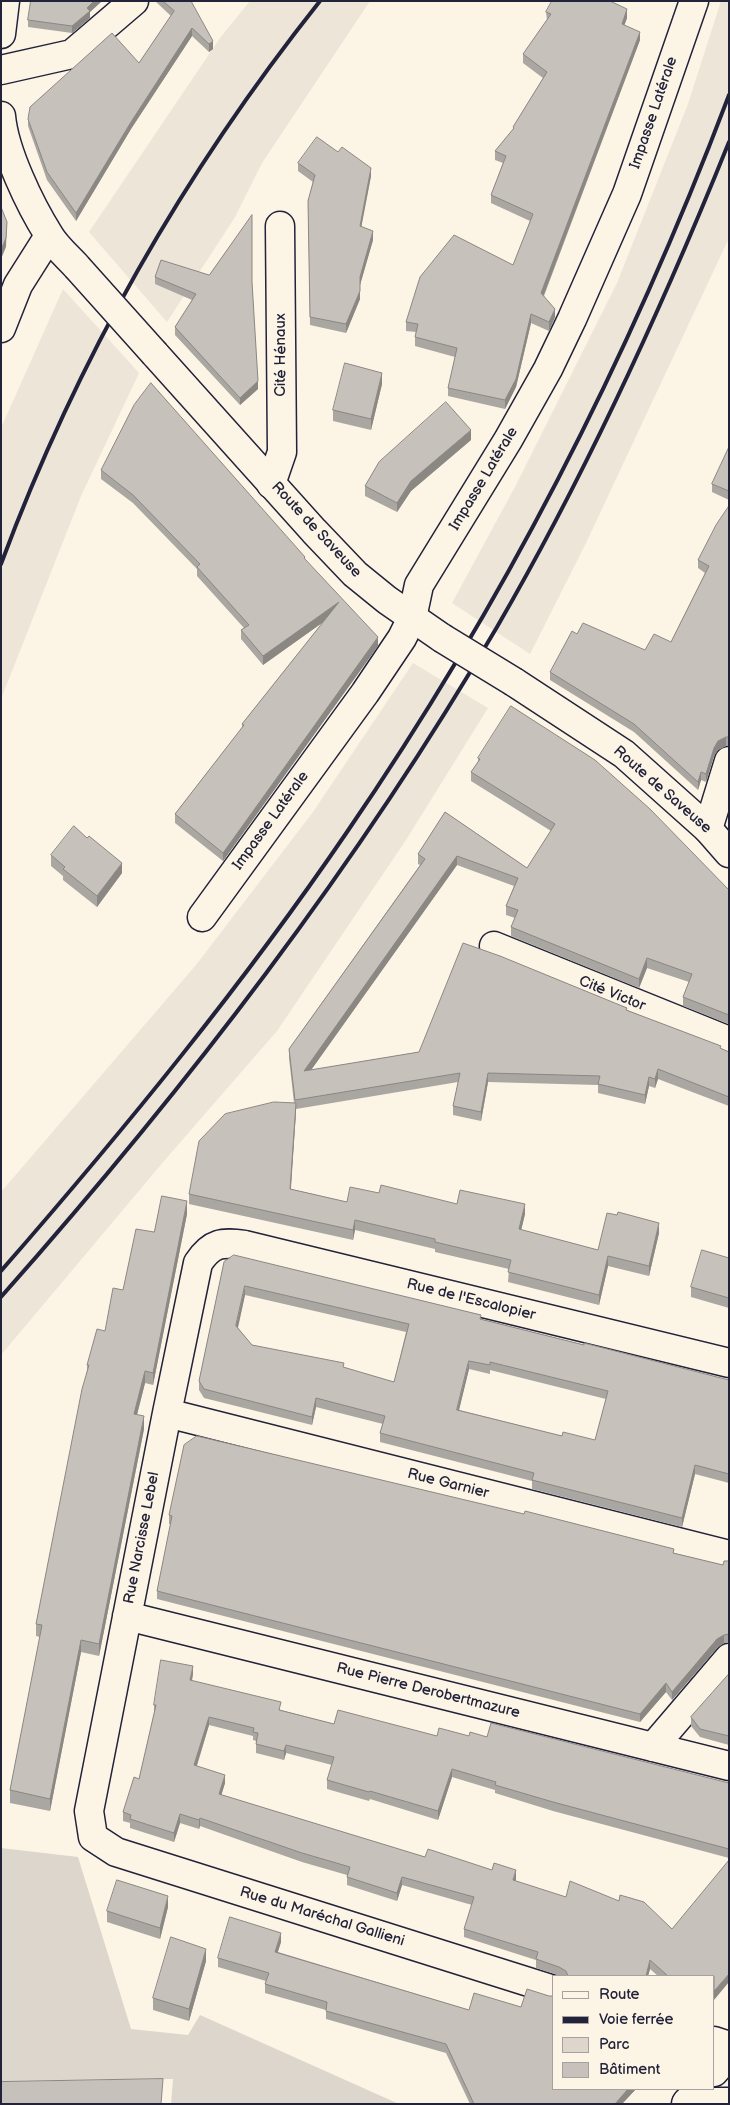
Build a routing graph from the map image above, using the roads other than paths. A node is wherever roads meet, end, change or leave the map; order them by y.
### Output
1 (5, 1) edge
2 (134, 1) edge
3 (694, 1) edge
4 (1, 34) edge
5 (1, 70) edge
6 (1, 116) edge
7 (280, 226) dead end
8 (49, 236) junction
9 (1, 328) edge
10 (272, 484) junction
11 (412, 618) junction
12 (729, 761) edge
13 (708, 829) junction
14 (729, 853) edge
15 (202, 917) dead end
16 (494, 946) dead end
17 (729, 1041) edge
18 (214, 1246) joint
19 (729, 1363) edge
20 (167, 1413) junction
21 (729, 1555) edge
22 (127, 1616) junction
23 (729, 1658) edge
24 (653, 1747) junction
25 (729, 1766) edge
26 (93, 1837) joint
27 (552, 1989) edge
28 (715, 2041) edge
29 (729, 2046) edge
30 (729, 2054) edge
31 (715, 2071) edge
32 (691, 2098) edge
33 (729, 2102) edge

1 - 4 street
2 - 5 street
3 - 11 street, Impasse Latérale
6 - 8 street, Route de Saveuse
7 - 10 street, Cité Hénaux
8 - 9 street
8 - 10 street, Route de Saveuse, bridge
10 - 11 street, Route de Saveuse
11 - 13 street, Route de Saveuse, bridge
11 - 15 street, Impasse Latérale
12 - 13 street
13 - 14 street, Route de Saveuse
16 - 17 street, Cité Victor
18 - 19 street, Rue de l'Escalopier
18 - 20 street, Rue Narcisse Lebel
20 - 21 street, Rue Garnier
20 - 22 street, Rue Narcisse Lebel
22 - 24 street, Rue Pierre Derobertmazure
22 - 26 street, Rue Narcisse Lebel
23 - 24 street
24 - 25 street, Rue Pierre Derobertmazure
26 - 27 street, Rue du Maréchal Gallieni
28 - 29 street
30 - 31 street
32 - 33 street

